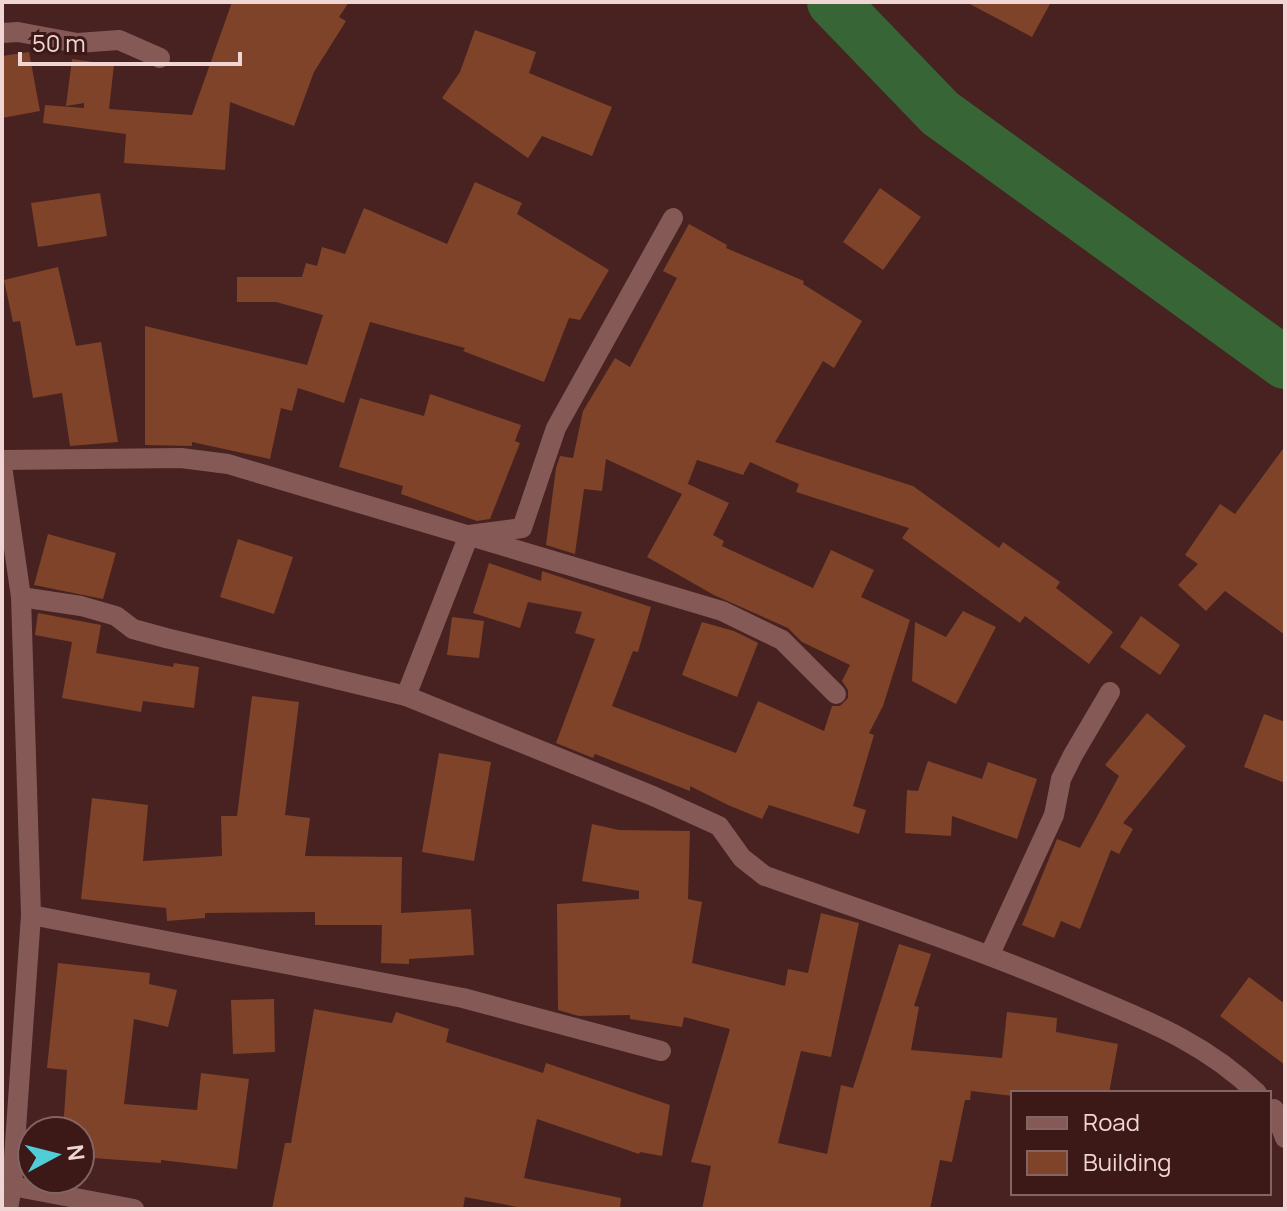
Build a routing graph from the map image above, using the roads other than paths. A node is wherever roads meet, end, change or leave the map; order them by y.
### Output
1 (2, 33) edge
2 (160, 58) dead end
3 (673, 218) dead end
4 (2, 460) edge
5 (2, 466) edge
6 (469, 535) junction
7 (21, 597) junction
8 (23, 667) junction
9 (2, 674) edge
10 (1110, 692) dead end
11 (836, 694) dead end
12 (406, 696) junction
13 (31, 915) junction
14 (990, 954) junction
15 (661, 1051) dead end
16 (1255, 1091) edge
17 (1276, 1111) edge
18 (1285, 1138) edge
19 (12, 1186) junction
20 (8, 1209) edge
21 (134, 1209) edge

1 - 2 street
3 - 6 street
4 - 6 street
5 - 7 street
6 - 11 street
6 - 12 street
7 - 8 street
7 - 12 street
8 - 9 street
8 - 13 street
10 - 14 street
12 - 14 street
13 - 15 street
13 - 19 street
14 - 16 street
17 - 18 street
19 - 20 street
19 - 21 street

